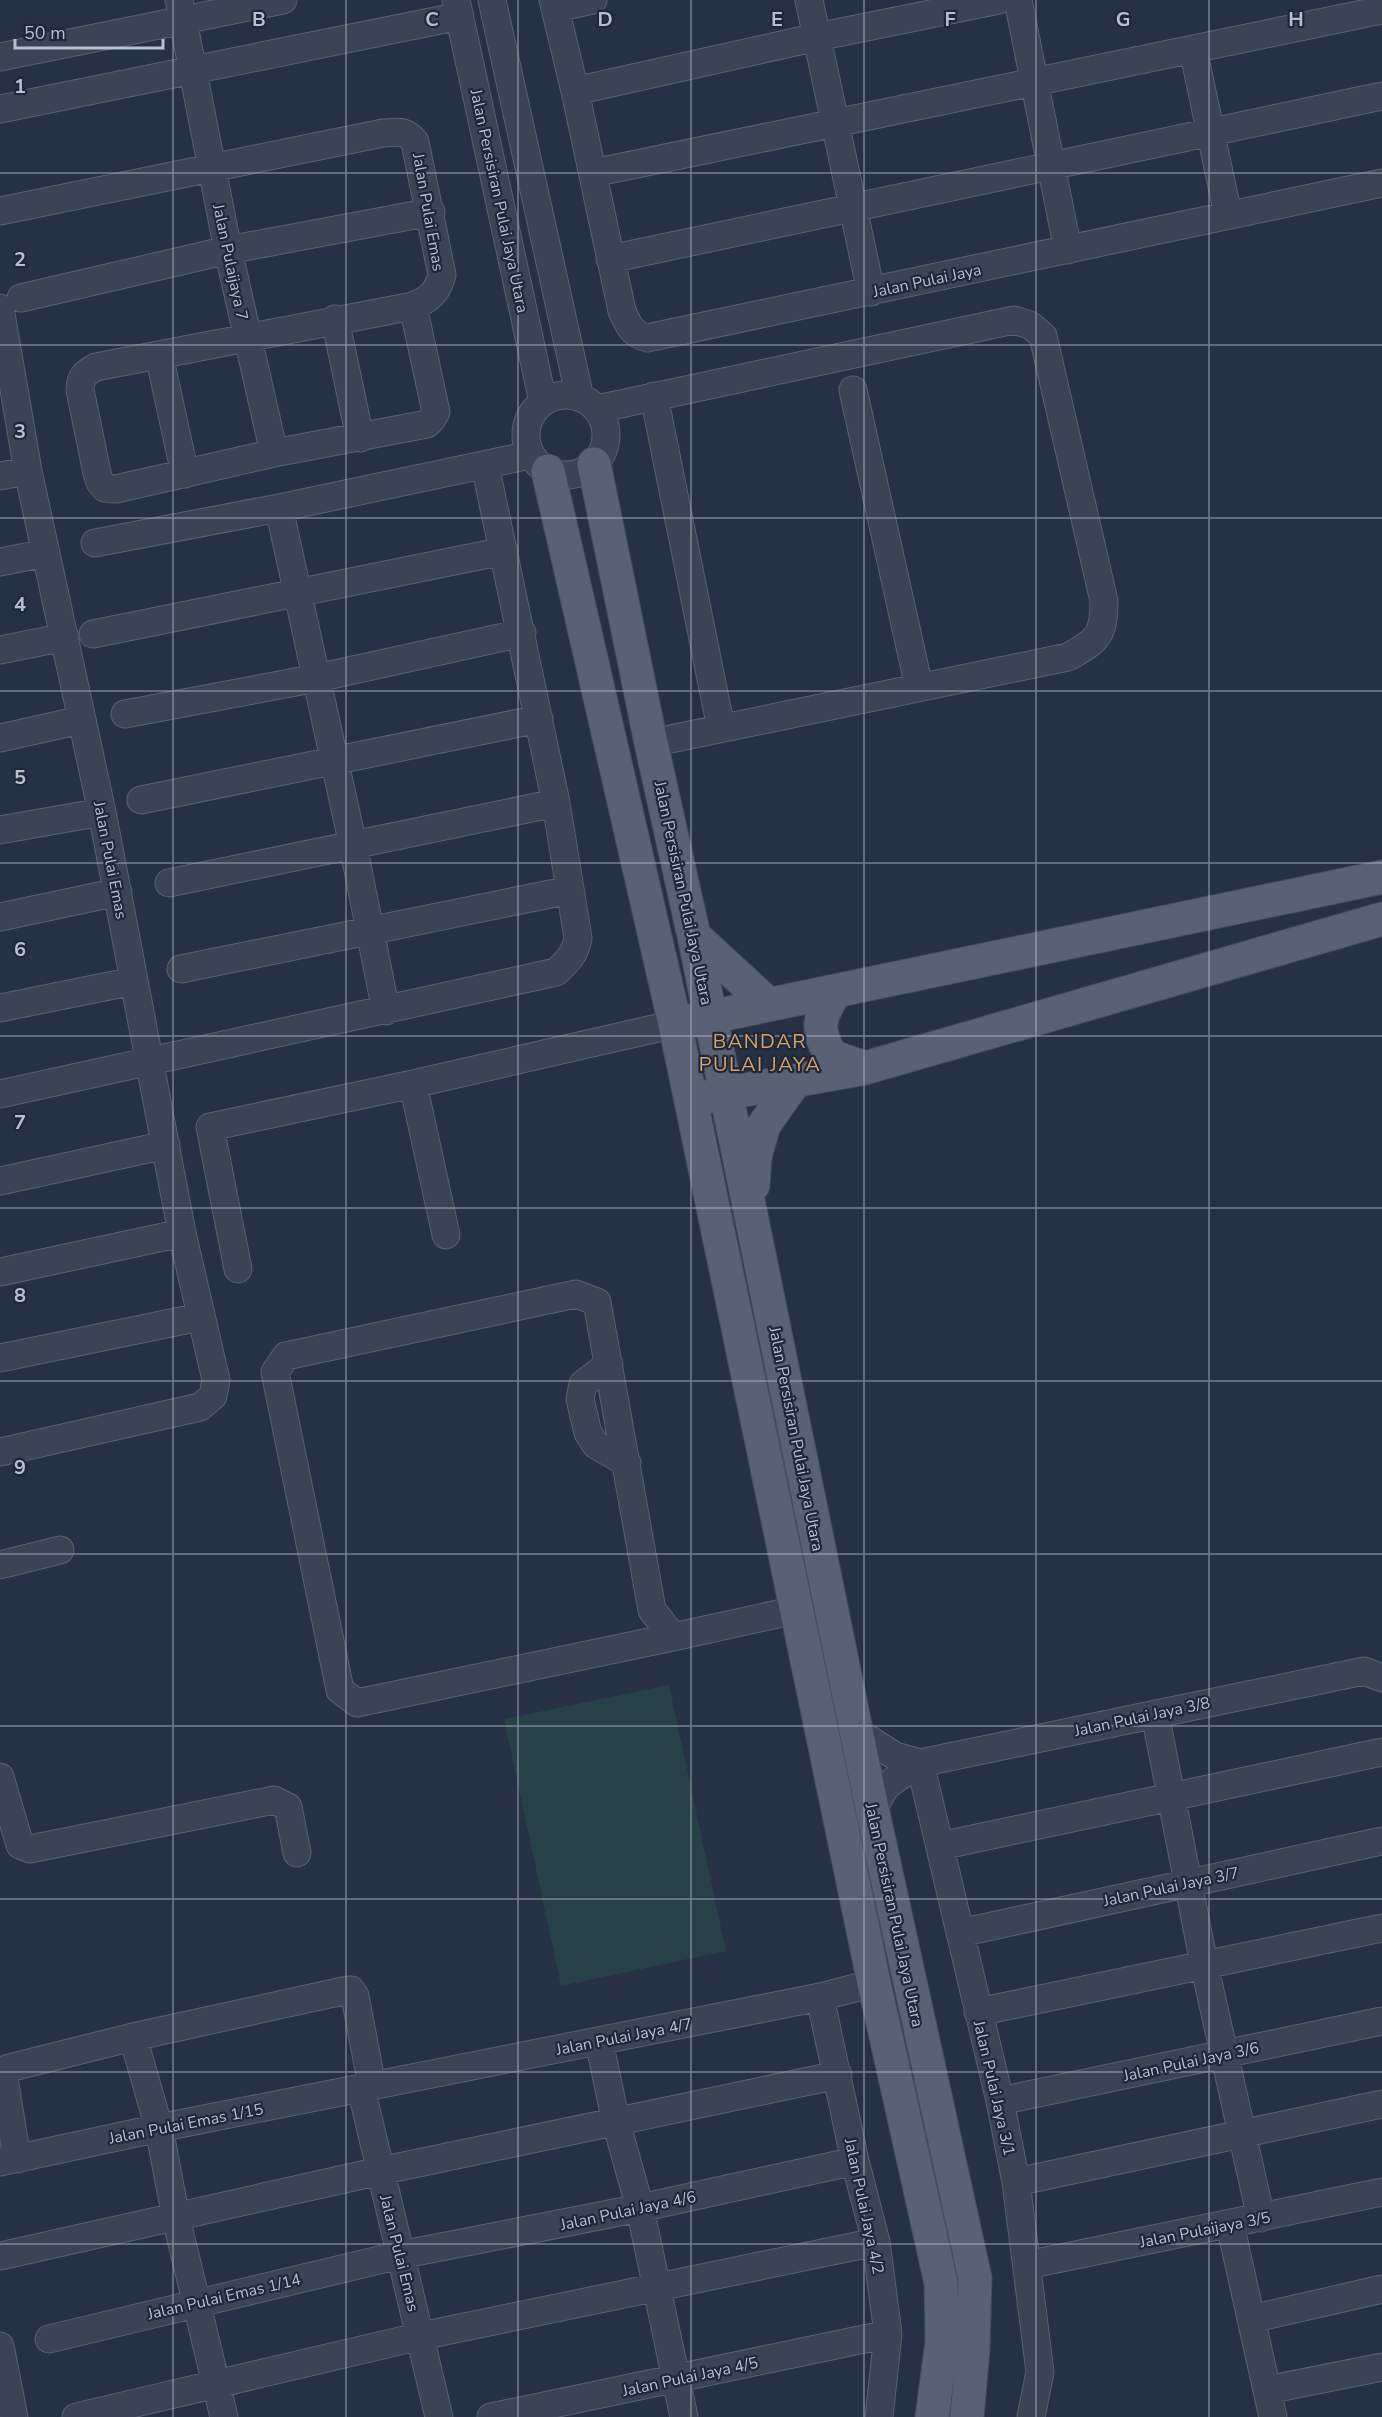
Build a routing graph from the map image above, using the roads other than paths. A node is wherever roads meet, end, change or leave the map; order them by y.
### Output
1 (283, 0) edge
2 (492, 0) edge
3 (593, 0) edge
4 (809, 0) edge
5 (999, 0) edge
6 (1018, 0) edge
7 (554, 4) edge
8 (458, 8) edge
9 (181, 10) edge
10 (1382, 10) edge
11 (817, 37) junction
12 (1193, 49) junction
13 (0, 57) edge
14 (193, 70) junction
15 (1033, 83) junction
16 (575, 92) junction
17 (1382, 96) edge
18 (0, 109) edge
19 (837, 123) junction
20 (1210, 132) junction
21 (1050, 166) junction
22 (212, 168) junction
23 (593, 173) junction
24 (1382, 183) edge
25 (854, 207) junction
26 (0, 211) edge
27 (431, 212) junction
28 (1228, 215) junction
29 (228, 250) junction
30 (1068, 250) junction
31 (610, 259) junction
32 (871, 292) junction
33 (11, 303) edge
34 (413, 306) junction
35 (335, 319) junction
36 (246, 336) junction
37 (159, 354) junction
38 (7, 385) edge
39 (853, 390) dead end
40 (654, 396) junction
41 (543, 402) junction
42 (589, 403) junction
43 (360, 438) junction
44 (274, 453) junction
45 (539, 463) junction
46 (594, 464) junction
47 (485, 465) junction
48 (28, 471) junction
49 (185, 474) junction
50 (0, 476) edge
51 (279, 508) junction
52 (95, 543) dead end
53 (504, 551) junction
54 (46, 553) junction
55 (0, 562) edge
56 (298, 592) junction
57 (522, 633) junction
58 (93, 634) dead end
59 (65, 636) junction
60 (0, 650) edge
61 (317, 678) junction
62 (919, 687) junction
63 (124, 714) dead end
64 (539, 719) junction
65 (81, 720) junction
66 (721, 728) junction
67 (0, 738) edge
68 (651, 742) junction
69 (335, 761) junction
70 (141, 800) dead end
71 (556, 803) junction
72 (102, 812) junction
73 (0, 830) edge
74 (353, 845) junction
75 (1382, 877) edge
76 (169, 883) dead end
77 (570, 890) junction
78 (118, 892) junction
79 (0, 916) edge
80 (1382, 919) edge
81 (371, 931) junction
82 (694, 936) junction
83 (181, 969) dead end
84 (134, 981) junction
85 (835, 991) junction
86 (768, 1004) junction
87 (0, 1008) edge
88 (386, 1011) junction
89 (711, 1017) junction
90 (675, 1024) junction
91 (150, 1062) junction
92 (865, 1068) junction
93 (795, 1081) junction
94 (413, 1084) junction
95 (0, 1094) edge
96 (727, 1094) junction
97 (690, 1100) junction
98 (166, 1145) junction
99 (0, 1181) edge
100 (751, 1211) junction
101 (182, 1233) junction
102 (446, 1235) dead end
103 (238, 1269) dead end
104 (0, 1272) edge
105 (200, 1317) junction
106 (0, 1358) edge
107 (609, 1364) junction
108 (0, 1452) edge
109 (627, 1463) junction
110 (60, 1550) dead end
111 (0, 1565) edge
112 (796, 1610) junction
113 (673, 1637) junction
114 (1373, 1675) edge
115 (1155, 1714) junction
116 (856, 1731) junction
117 (1382, 1752) edge
118 (920, 1763) junction
119 (0, 1777) edge
120 (1171, 1796) junction
121 (873, 1813) junction
122 (1382, 1841) edge
123 (940, 1846) junction
124 (297, 1853) dead end
125 (1188, 1882) junction
126 (1382, 1928) edge
127 (960, 1933) junction
128 (1204, 1964) junction
129 (874, 1983) junction
130 (820, 1997) junction
131 (978, 2012) junction
132 (1382, 2021) edge
133 (133, 2037) junction
134 (599, 2041) junction
135 (1225, 2054) junction
136 (838, 2075) junction
137 (367, 2087) junction
138 (1000, 2101) junction
139 (1382, 2104) edge
140 (616, 2122) junction
141 (159, 2128) junction
142 (1243, 2133) junction
143 (8, 2160) edge
144 (855, 2161) junction
145 (380, 2171) junction
146 (1016, 2182) junction
147 (1382, 2192) edge
148 (640, 2208) junction
149 (176, 2218) junction
150 (1261, 2218) junction
151 (1230, 2224) junction
152 (876, 2242) junction
153 (400, 2255) junction
154 (0, 2256) edge
155 (1027, 2265) junction
156 (658, 2288) junction
157 (1382, 2289) edge
158 (195, 2303) junction
159 (1251, 2319) junction
160 (888, 2334) junction
161 (421, 2336) junction
162 (49, 2339) dead end
163 (0, 2346) edge
164 (1382, 2367) edge
165 (677, 2380) junction
166 (217, 2385) junction
167 (1266, 2390) junction
168 (14, 2417) edge
169 (76, 2417) edge
170 (224, 2417) edge
171 (439, 2417) edge
172 (491, 2417) edge
173 (684, 2417) edge
174 (879, 2417) edge
175 (932, 2417) edge
176 (967, 2417) edge
177 (1031, 2417) edge
178 (1273, 2417) edge

1 - 9 street
2 - 42 street
3 - 7 street
4 - 11 street
5 - 11 street
6 - 15 street
7 - 16 street, Jalan Pulai Jaya
8 - 14 street
8 - 41 street, Jalan Persisiran Pulai Jaya Utara
9 - 13 street
9 - 14 street, Jalan Pulaijaya 7
10 - 12 street
11 - 16 street
11 - 19 street
12 - 15 street
12 - 20 street
14 - 18 street
14 - 22 street, Jalan Pulaijaya 7
15 - 19 street
15 - 21 street
16 - 23 street, Jalan Pulai Jaya
17 - 20 street
19 - 23 street
19 - 25 street
20 - 21 street
20 - 28 street
21 - 25 street
21 - 30 street
22 - 26 street, Jalan Pulai Emas
22 - 27 street, Jalan Pulai Emas
22 - 29 street, Jalan Pulaijaya 7
23 - 31 street, Jalan Pulai Jaya
24 - 28 street, Jalan Pulai Jaya
25 - 31 street
25 - 32 street
27 - 29 street
27 - 34 street, Jalan Pulai Emas
28 - 30 street, Jalan Pulai Jaya
29 - 33 street
29 - 36 street, Jalan Pulaijaya 7
30 - 32 street, Jalan Pulai Jaya
31 - 32 street, Jalan Pulai Jaya
33 - 38 street, Jalan Pulai Emas
34 - 35 street, Jalan Pulai Emas
34 - 43 street
35 - 36 street, Jalan Pulai Emas
35 - 43 street
36 - 37 street, Jalan Pulai Emas
36 - 44 street, Jalan Pulaijaya 7
37 - 49 street
37 - 49 street, Jalan Pulai Emas
38 - 48 street, Jalan Pulai Emas
39 - 62 street
40 - 42 street
40 - 62 street
40 - 66 street
41 - 42 street
41 - 45 street
42 - 46 street
43 - 44 street
44 - 49 street
45 - 46 street
45 - 47 street
45 - 90 main road, Jalan Persisiran Pulai Jaya Utara
46 - 68 main road, Jalan Persisiran Pulai Jaya Utara
47 - 51 street
47 - 53 street
48 - 50 street
48 - 54 street, Jalan Pulai Emas
51 - 52 street
51 - 56 street
53 - 56 street
53 - 57 street
54 - 55 street
54 - 59 street, Jalan Pulai Emas
56 - 58 street
56 - 61 street
57 - 61 street
57 - 64 street
59 - 60 street
59 - 65 street, Jalan Pulai Emas
61 - 63 street
61 - 69 street
62 - 66 street
64 - 69 street
64 - 71 street
65 - 67 street
65 - 72 street, Jalan Pulai Emas
66 - 68 street
68 - 82 main road, Jalan Persisiran Pulai Jaya Utara
69 - 70 street
69 - 74 street
71 - 74 street
71 - 77 street
72 - 73 street
72 - 78 street, Jalan Pulai Emas
74 - 76 street
74 - 81 street
75 - 85 main road
77 - 81 street
77 - 88 street
78 - 79 street
78 - 84 street, Jalan Pulai Emas
80 - 92 main road
81 - 83 street
81 - 88 street
82 - 86 main road
82 - 89 main road, Jalan Persisiran Pulai Jaya Utara
84 - 87 street
84 - 91 street, Jalan Pulai Emas
85 - 86 main road
85 - 92 main road
86 - 89 main road
88 - 91 street
89 - 90 main road
89 - 96 main road, Jalan Persisiran Pulai Jaya Utara
90 - 94 street
90 - 97 main road, Jalan Persisiran Pulai Jaya Utara
91 - 95 street
91 - 98 street, Jalan Pulai Emas
92 - 93 main road
93 - 96 main road
93 - 100 main road
94 - 102 street
94 - 103 street
96 - 97 main road
96 - 100 main road, Jalan Persisiran Pulai Jaya Utara
97 - 112 main road, Jalan Persisiran Pulai Jaya Utara
98 - 99 street
98 - 101 street, Jalan Pulai Emas
100 - 116 main road, Jalan Persisiran Pulai Jaya Utara
101 - 104 street
101 - 105 street, Jalan Pulai Emas
105 - 106 street
105 - 108 street, Jalan Pulai Emas
107 - 109 street
107 - 109 street
107 - 113 street
109 - 113 street
110 - 111 street
112 - 113 street
112 - 129 main road, Jalan Persisiran Pulai Jaya Utara
114 - 115 street, Jalan Pulai Jaya 3/8
115 - 118 street, Jalan Pulai Jaya 3/8
115 - 120 street
116 - 118 street
116 - 121 main road, Jalan Persisiran Pulai Jaya Utara
117 - 120 street
118 - 121 street
118 - 123 street, Jalan Pulai Jaya 3/1
119 - 124 street
120 - 123 street
120 - 125 street
121 - 176 main road, Jalan Persisiran Pulai Jaya Utara
122 - 125 street, Jalan Pulai Jaya 3/7
123 - 127 street, Jalan Pulai Jaya 3/1
125 - 127 street, Jalan Pulai Jaya 3/7
125 - 128 street
126 - 128 street
127 - 131 street, Jalan Pulai Jaya 3/1
128 - 131 street
128 - 135 street
129 - 130 street, Jalan Pulai Jaya 4/7
129 - 175 main road, Jalan Persisiran Pulai Jaya Utara
130 - 134 street, Jalan Pulai Jaya 4/7
130 - 136 street, Jalan Pulai Jaya 4/2
131 - 138 street, Jalan Pulai Jaya 3/1
132 - 135 street, Jalan Pulai Jaya 3/6
133 - 137 street, Jalan Pulai Emas
133 - 141 street
133 - 143 street
134 - 137 street, Jalan Pulai Jaya 4/7
134 - 140 street
135 - 138 street, Jalan Pulai Jaya 3/6
135 - 142 street
136 - 140 street
136 - 144 street, Jalan Pulai Jaya 4/2
137 - 141 street, Jalan Pulai Emas 1/15
137 - 145 street, Jalan Pulai Emas
138 - 146 street, Jalan Pulai Jaya 3/1
139 - 142 street
140 - 145 street
140 - 148 street
141 - 143 street, Jalan Pulai Emas 1/15
141 - 149 street
142 - 146 street
142 - 150 street
144 - 148 street, Jalan Pulai Jaya 4/6
144 - 152 street, Jalan Pulai Jaya 4/2
145 - 149 street
145 - 153 street, Jalan Pulai Emas
146 - 155 street, Jalan Pulai Jaya 3/1
147 - 150 street, Jalan Pulaijaya 3/5
148 - 153 street, Jalan Pulai Jaya 4/6
148 - 156 street
149 - 154 street
149 - 158 street
150 - 151 street, Jalan Pulaijaya 3/5
151 - 155 street, Jalan Pulaijaya 3/5
151 - 159 street
152 - 156 street
152 - 160 street, Jalan Pulai Jaya 4/2
153 - 158 street, Jalan Pulai Emas 1/14
153 - 161 street, Jalan Pulai Emas
155 - 177 street, Jalan Pulai Jaya 3/1
156 - 161 street
156 - 165 street
157 - 159 street
158 - 162 street, Jalan Pulai Emas 1/14
158 - 166 street
159 - 167 street
160 - 165 street, Jalan Pulai Jaya 4/5
160 - 174 street, Jalan Pulai Jaya 4/2
161 - 166 street
161 - 171 street, Jalan Pulai Emas
163 - 168 street
164 - 167 street
165 - 172 street, Jalan Pulai Jaya 4/5
165 - 173 street
166 - 169 street
166 - 170 street
167 - 178 street

